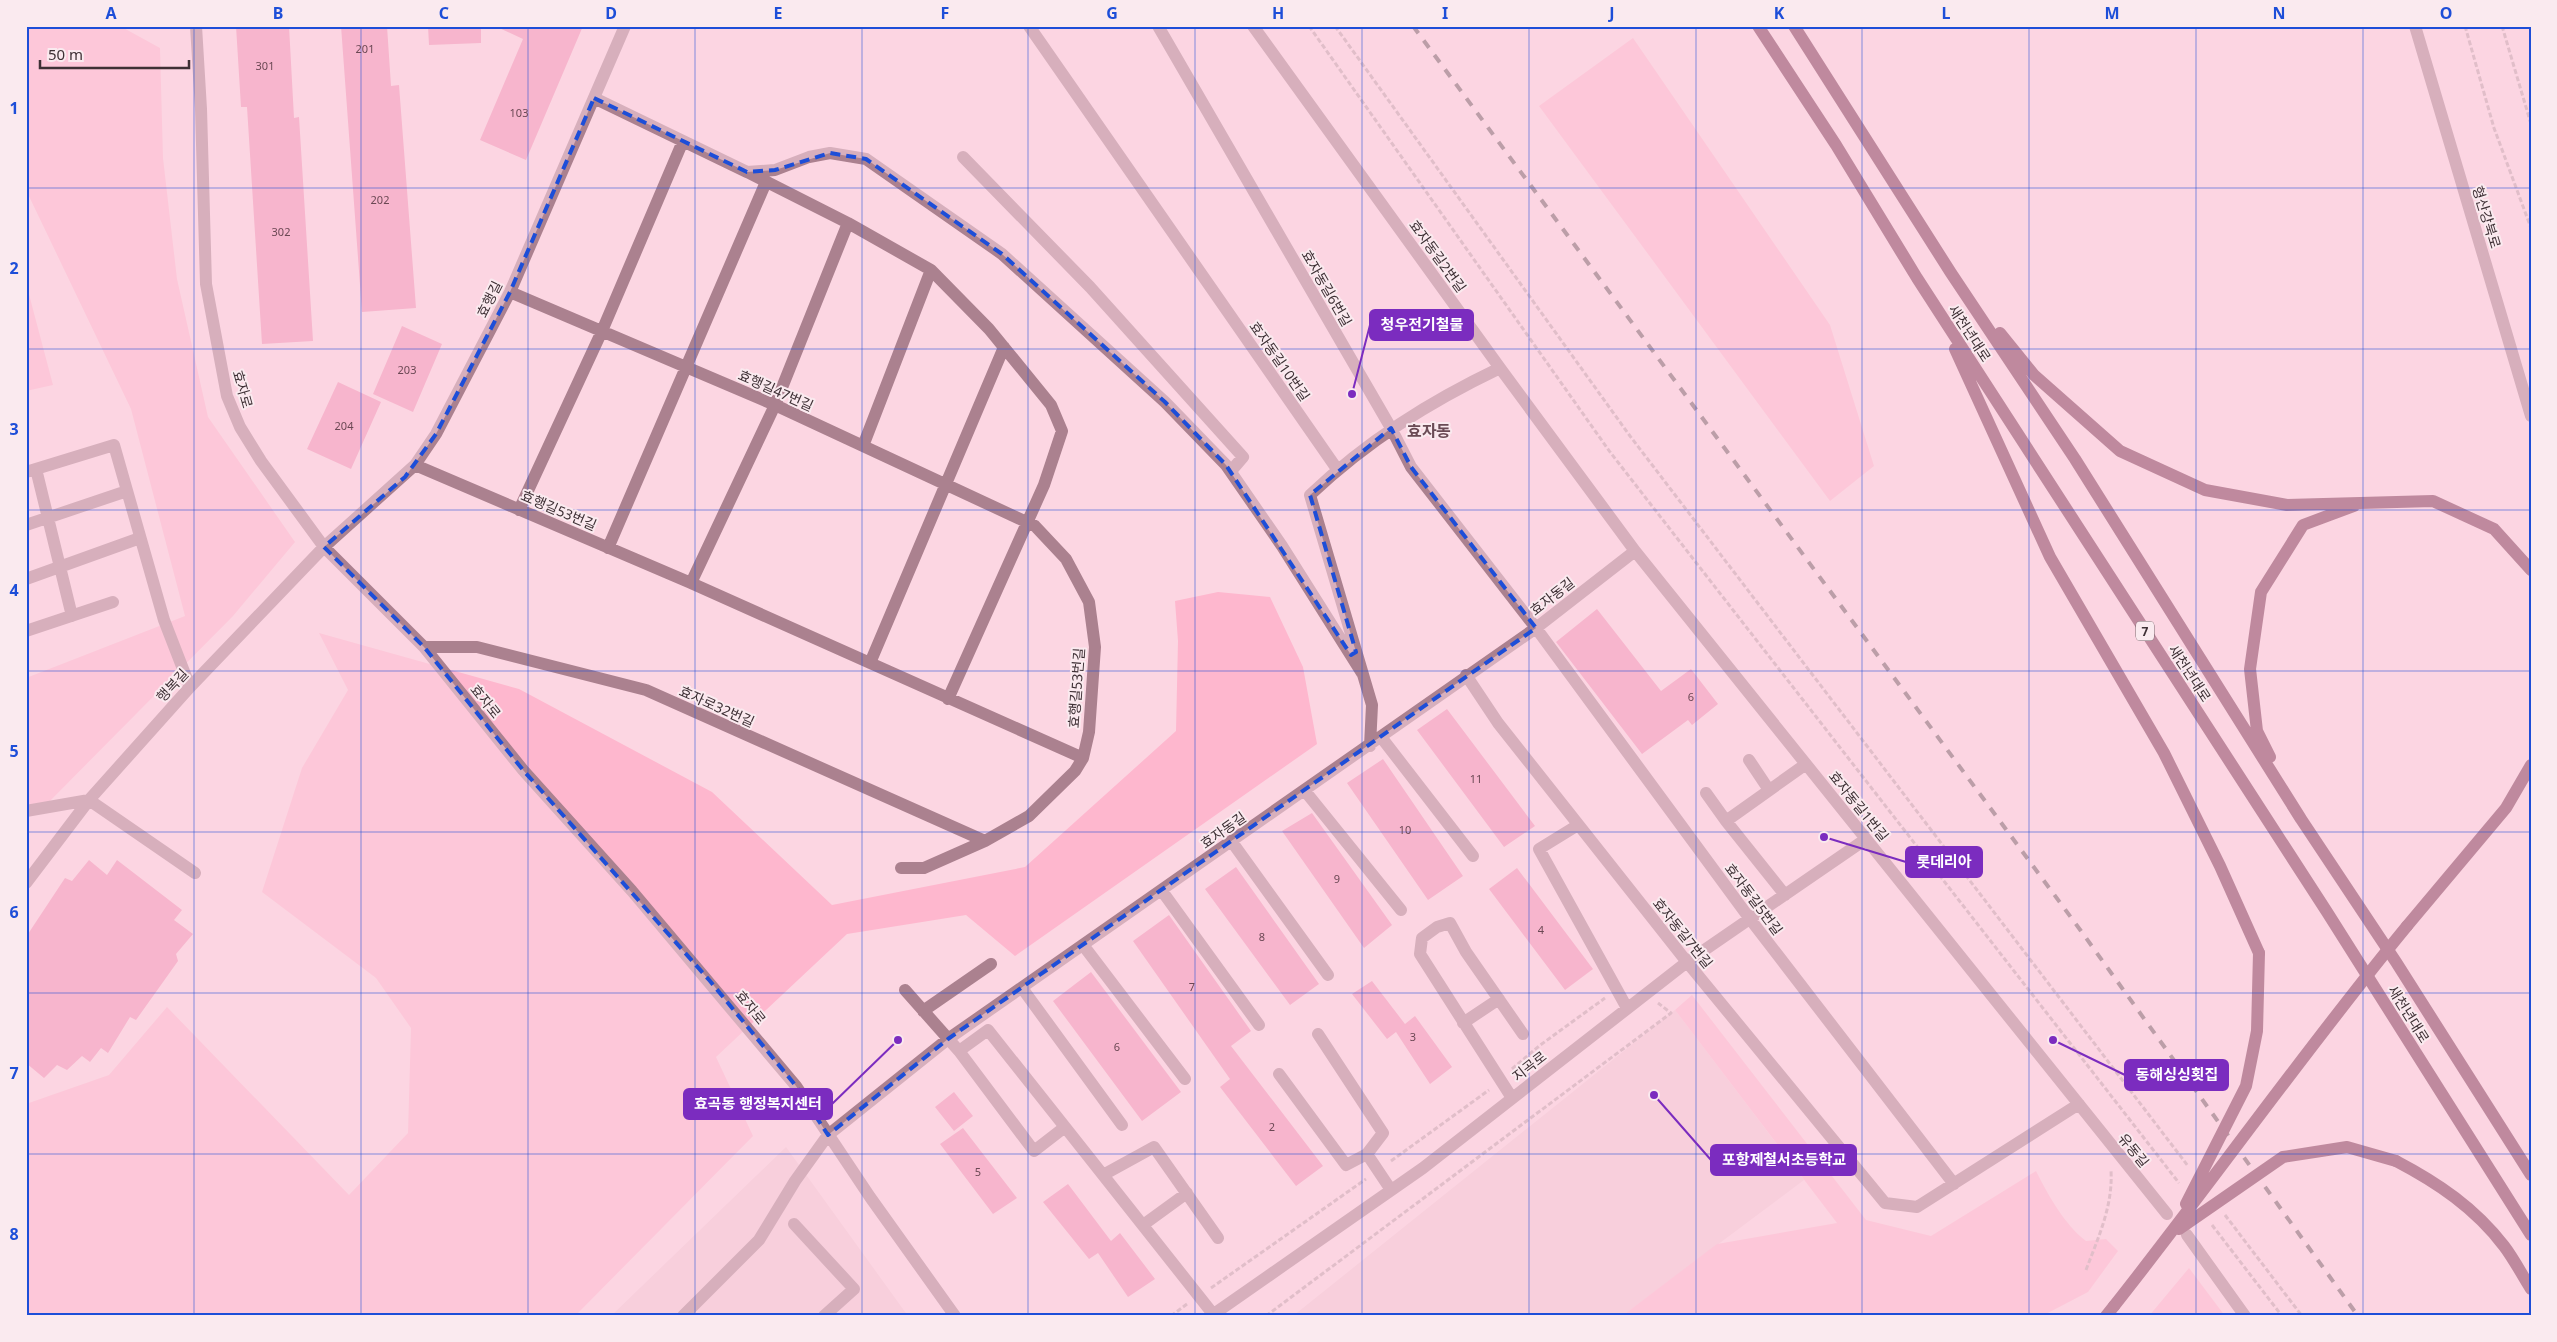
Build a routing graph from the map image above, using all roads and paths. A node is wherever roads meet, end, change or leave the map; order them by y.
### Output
1 (196, 26) edge
2 (625, 26) edge
3 (1158, 26) edge
4 (1254, 26) edge
5 (1309, 26) edge
6 (1335, 26) edge
7 (1758, 26) edge
8 (1794, 26) edge
9 (2415, 26) edge
10 (2465, 26) edge
11 (2502, 26) edge
12 (1032, 27) edge
13 (594, 98) junction
14 (2531, 124) edge
15 (683, 141) junction
16 (963, 157) dead end
17 (747, 172) junction
18 (766, 182) junction
19 (848, 224) junction
20 (2531, 228) edge
21 (931, 270) junction
22 (1951, 273) junction
23 (510, 292) junction
24 (1935, 306) junction
25 (602, 331) junction
26 (1004, 348) junction
27 (686, 368) junction
28 (1500, 368) junction
29 (775, 405) junction
30 (2531, 416) edge
31 (1391, 428) junction
32 (863, 446) junction
33 (415, 465) junction
34 (1337, 469) junction
35 (31, 470) edge
36 (1231, 471) junction
37 (947, 486) junction
38 (127, 491) junction
39 (2363, 503) junction
40 (519, 510) junction
41 (48, 518) junction
42 (1027, 523) junction
43 (26, 525) edge
44 (140, 538) junction
45 (324, 547) junction
46 (608, 548) junction
47 (1635, 551) junction
48 (60, 567) junction
49 (2531, 570) edge
50 (26, 578) edge
51 (690, 583) junction
52 (113, 602) dead end
53 (72, 616) junction
54 (1536, 628) junction
55 (26, 631) edge
56 (424, 647) junction
57 (870, 663) junction
58 (1362, 673) junction
59 (1466, 675) junction
60 (190, 687) junction
61 (948, 699) junction
62 (1381, 738) junction
63 (1370, 746) junction
64 (1083, 758) junction
65 (1749, 760) dead end
66 (1806, 764) junction
67 (2531, 765) edge
68 (1769, 790) junction
69 (1305, 791) junction
70 (1706, 793) dead end
71 (89, 800) junction
72 (26, 812) edge
73 (2301, 819) junction
74 (1726, 822) junction
75 (1578, 825) junction
76 (1866, 839) junction
77 (985, 841) junction
78 (1232, 842) junction
79 (1473, 856) dead end
80 (901, 868) dead end
81 (195, 873) dead end
82 (26, 883) edge
83 (1162, 891) junction
84 (1785, 895) junction
85 (1401, 910) dead end
86 (1750, 919) junction
87 (1084, 945) junction
88 (1687, 962) junction
89 (991, 964) dead end
90 (1328, 975) dead end
91 (1022, 988) junction
92 (905, 990) dead end
93 (1616, 990) junction
94 (1646, 993) junction
95 (1499, 999) junction
96 (1627, 1008) junction
97 (923, 1011) junction
98 (1463, 1023) junction
99 (1260, 1025) dead end
100 (1318, 1034) dead end
101 (1523, 1034) dead end
102 (948, 1039) junction
103 (959, 1051) junction
104 (1279, 1074) dead end
105 (1185, 1079) dead end
106 (1500, 1080) junction
107 (1512, 1098) junction
108 (2078, 1104) junction
109 (1122, 1125) dead end
110 (1065, 1127) junction
111 (828, 1135) junction
112 (2116, 1152) junction
113 (1367, 1154) junction
114 (1378, 1170) junction
115 (2193, 1173) dead end
116 (1103, 1175) junction
117 (2531, 1175) edge
118 (1954, 1184) junction
119 (1391, 1190) junction
120 (2184, 1190) dead end
121 (1187, 1193) junction
122 (2223, 1213) dead end
123 (2167, 1214) dead end
124 (2209, 1222) dead end
125 (794, 1224) dead end
126 (1142, 1225) junction
127 (2170, 1235) junction
128 (2187, 1235) dead end
129 (2531, 1236) edge
130 (1218, 1238) dead end
131 (2086, 1270) dead end
132 (2531, 1289) edge
133 (1199, 1296) junction
134 (2110, 1311) edge
135 (1212, 1315) edge
136 (684, 1316) edge
137 (824, 1316) edge
138 (955, 1316) edge
139 (1171, 1316) edge
140 (1266, 1316) edge
141 (2245, 1316) edge
142 (2282, 1316) edge
143 (2302, 1316) edge

1 - 45 street, 효자로
2 - 13 street, 효행길
3 - 31 street, 효자동길6번길
4 - 28 street, 효자동길2번길
5 - 120 path
6 - 115 path
7 - 24 main road, 새천년대로 / 7
8 - 22 main road, 새천년대로 / 7
9 - 30 street, 형산강북로
10 - 20 path
11 - 14 path
12 - 34 street, 효자동길10번길
13 - 15 street
13 - 23 street, 효행길
15 - 17 street
15 - 25 street
16 - 36 street
17 - 18 street
17 - 36 street
18 - 19 street
18 - 27 street
19 - 21 street
19 - 29 street
21 - 26 street
21 - 32 street
22 - 39 main road
22 - 73 main road, 새천년대로 / 7
23 - 25 street, 효행길47번길
23 - 33 street, 효행길
24 - 127 main road, bridge
24 - 129 main road, 새천년대로 / 7
25 - 27 street, 효행길47번길
25 - 40 street
26 - 37 street
26 - 42 street
27 - 29 street, 효행길47번길
27 - 46 street
28 - 31 street
28 - 47 street, 효자동길2번길
29 - 32 street, 효행길47번길
29 - 51 street
31 - 34 street
31 - 54 street, 효자동길6번길
32 - 37 street, 효행길47번길
33 - 40 street, 효행길53번길
33 - 45 street, 효행길
34 - 58 street
35 - 38 street
35 - 41 street
36 - 58 street
37 - 42 street, 효행길47번길
37 - 57 street
38 - 41 street
38 - 44 street
39 - 49 main road
39 - 73 main road
40 - 46 street, 효행길53번길
41 - 43 street
41 - 48 street
42 - 61 street
42 - 64 street, 효행길53번길
44 - 48 street
44 - 60 street
45 - 56 street, 효자로
45 - 60 street, 행복길
46 - 51 street, 효행길53번길
47 - 54 street, 효자동길
47 - 66 street, 효자동길1번길
48 - 50 street
48 - 53 street
51 - 57 street, 효행길53번길
52 - 53 street
53 - 55 street
54 - 59 street, 효자동길
54 - 86 street, 효자동길5번길
56 - 77 street, 효자로32번길
56 - 111 street, 효자로
57 - 61 street, 효행길53번길
58 - 63 street
59 - 62 street, 효자동길
59 - 75 street, 효자동길7번길
60 - 71 street, 행복길
61 - 64 street, 효행길53번길
62 - 63 street, 효자동길
62 - 79 street
63 - 69 street, 효자동길
64 - 77 street
65 - 68 street
66 - 68 street
66 - 76 street, 효자동길1번길
67 - 127 main road, bridge
68 - 74 street
69 - 78 street, 효자동길
69 - 85 street
70 - 74 street
71 - 72 street
71 - 81 street
71 - 82 street, 행복길
73 - 117 main road, 새천년대로 / 7
74 - 84 street
75 - 88 street, 효자동길7번길
75 - 93 street
76 - 84 street, 지곡로
76 - 108 street, 효자동길1번길
77 - 80 street
78 - 83 street, 효자동길
78 - 90 street
83 - 87 street, 효자동길
83 - 99 street
84 - 86 street, 지곡로
86 - 88 street, 지곡로
86 - 118 street, 효자동길5번길
87 - 91 street, 효자동길
87 - 105 street
88 - 94 street, 지곡로
88 - 118 street, 효자동길7번길
89 - 97 street
91 - 102 street, 효자동길
91 - 109 street
92 - 97 street
93 - 96 street
93 - 106 path
94 - 96 street, 지곡로
94 - 140 path
95 - 98 street
95 - 98 street
95 - 101 street
96 - 107 street, 지곡로
97 - 102 street
98 - 106 street
100 - 113 street
102 - 103 street
102 - 111 street, 효자동길
103 - 110 street
103 - 110 street
104 - 113 street
106 - 107 street
106 - 114 path
107 - 119 street, 지곡로
108 - 112 street, 유동길
108 - 118 street
110 - 116 street
111 - 136 street, 효자동길
111 - 138 street, 효자로
112 - 123 street, 유동길
112 - 131 path
113 - 114 street
114 - 119 street
114 - 133 path
116 - 121 street
116 - 126 street
119 - 135 street, 지곡로
121 - 126 street
121 - 130 street
122 - 143 path
124 - 142 path
125 - 137 street
126 - 133 street
127 - 132 main road, bridge
127 - 134 main road, bridge
128 - 141 street
133 - 135 street
133 - 139 path

